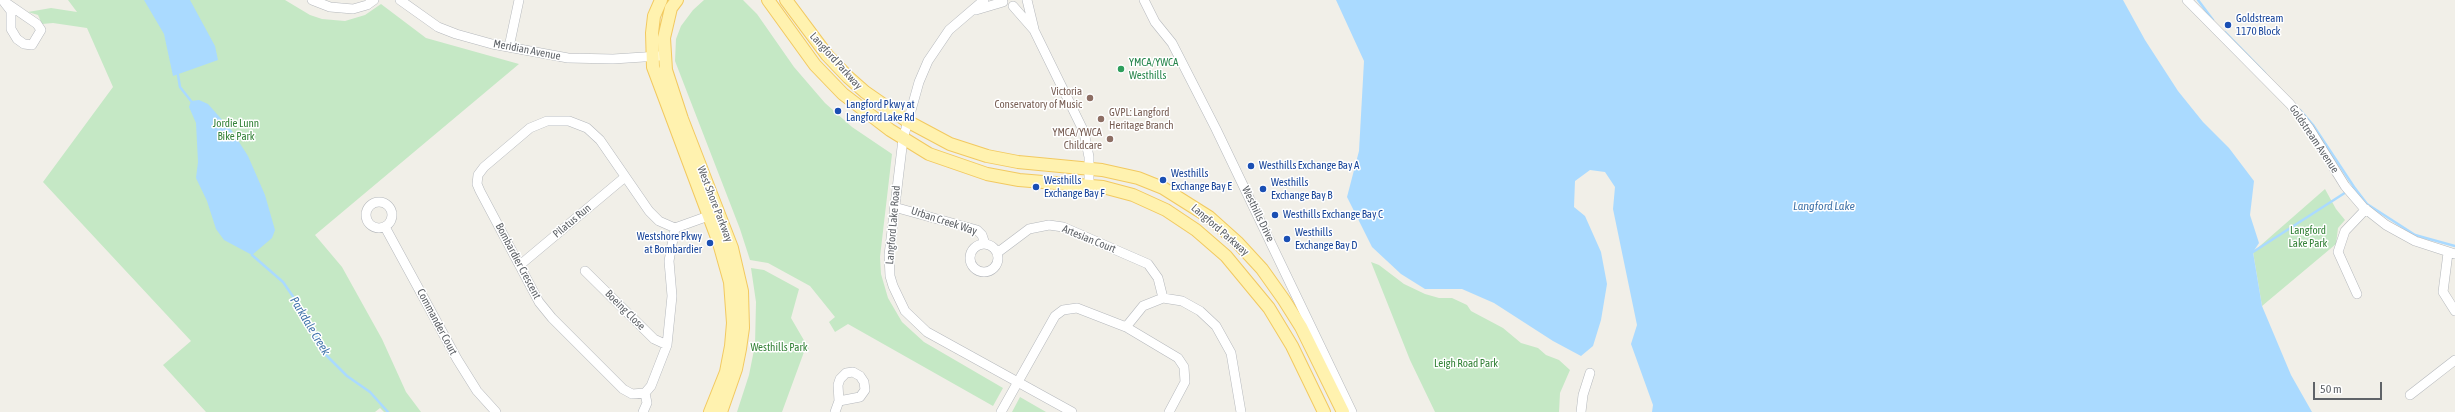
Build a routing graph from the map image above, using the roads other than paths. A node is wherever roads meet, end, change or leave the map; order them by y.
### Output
1 (312, 0) edge
2 (374, 0) edge
3 (400, 0) edge
4 (519, 0) edge
5 (661, 0) edge
6 (677, 0) edge
7 (768, 0) edge
8 (786, 0) edge
9 (984, 0) edge
10 (1027, 0) edge
11 (1144, 0) edge
12 (2187, 0) edge
13 (3, 1) edge
14 (1002, 1) edge
15 (1013, 6) junction
16 (973, 11) junction
17 (1034, 30) junction
18 (509, 47) junction
19 (664, 56) junction
20 (652, 57) junction
21 (907, 121) junction
22 (903, 139) junction
23 (1089, 169) junction
24 (625, 177) junction
25 (1089, 186) junction
26 (894, 207) junction
27 (2366, 209) junction
28 (714, 214) junction
29 (385, 227) dead end
30 (675, 228) junction
31 (985, 244) junction
32 (997, 253) junction
33 (2451, 253) edge
34 (520, 265) junction
35 (585, 271) dead end
36 (2357, 294) dead end
37 (1163, 298) junction
38 (2455, 311) edge
39 (1126, 327) junction
40 (666, 345) junction
41 (2455, 360) edge
42 (1590, 373) dead end
43 (1017, 383) junction
44 (645, 393) junction
45 (2410, 395) dead end
46 (839, 401) dead end
47 (496, 412) edge
48 (643, 412) edge
49 (710, 412) edge
50 (721, 412) edge
51 (835, 412) edge
52 (1001, 412) edge
53 (1072, 412) edge
54 (1169, 412) edge
55 (1241, 412) edge
56 (1324, 412) edge
57 (1343, 412) edge
58 (1352, 412) edge
59 (1581, 412) edge

1 - 2 street
3 - 18 street, Meridian Avenue
4 - 18 street
5 - 20 main road, West Shore Parkway
6 - 19 main road, West Shore Parkway
7 - 22 main road, Langford Parkway
8 - 21 main road, Langford Parkway
9 - 16 street, Langford Lake Road
10 - 15 street
10 - 17 street
11 - 58 street, Westhills Drive
12 - 27 street, Goldstream Avenue
13 - 13 street
14 - 15 street
14 - 16 street, Langford Lake Road
15 - 17 street
16 - 21 street, Langford Lake Road
17 - 23 street
18 - 20 street, Meridian Avenue
19 - 20 street, Meridian Avenue
19 - 28 main road, West Shore Parkway
20 - 28 main road, West Shore Parkway
21 - 22 street, Langford Lake Road
21 - 23 main road, Langford Parkway
22 - 25 main road, Langford Parkway
22 - 26 street, Langford Lake Road
23 - 25 street
23 - 57 main road, Langford Parkway
24 - 30 street, Bombardier Crescent
24 - 34 street, Pilatus Run
24 - 34 street, Bombardier Crescent
25 - 56 main road, Langford Parkway
26 - 31 street, Urban Creek Way
26 - 43 street, Langford Lake Road
27 - 33 street, Goldstream Avenue
27 - 36 street
28 - 30 street
28 - 49 main road, West Shore Parkway
28 - 50 main road, West Shore Parkway
29 - 47 street, Commander Court
30 - 40 street
31 - 32 street
31 - 32 street
32 - 37 street, Artesian Court
33 - 38 street
34 - 44 street, Bombardier Crescent
35 - 40 street, Boeing Close
37 - 39 street
37 - 55 street
39 - 43 street
39 - 54 street
40 - 44 street
41 - 45 street
42 - 59 street
43 - 52 street
43 - 53 street, Langford Lake Road
44 - 48 street
46 - 51 street

